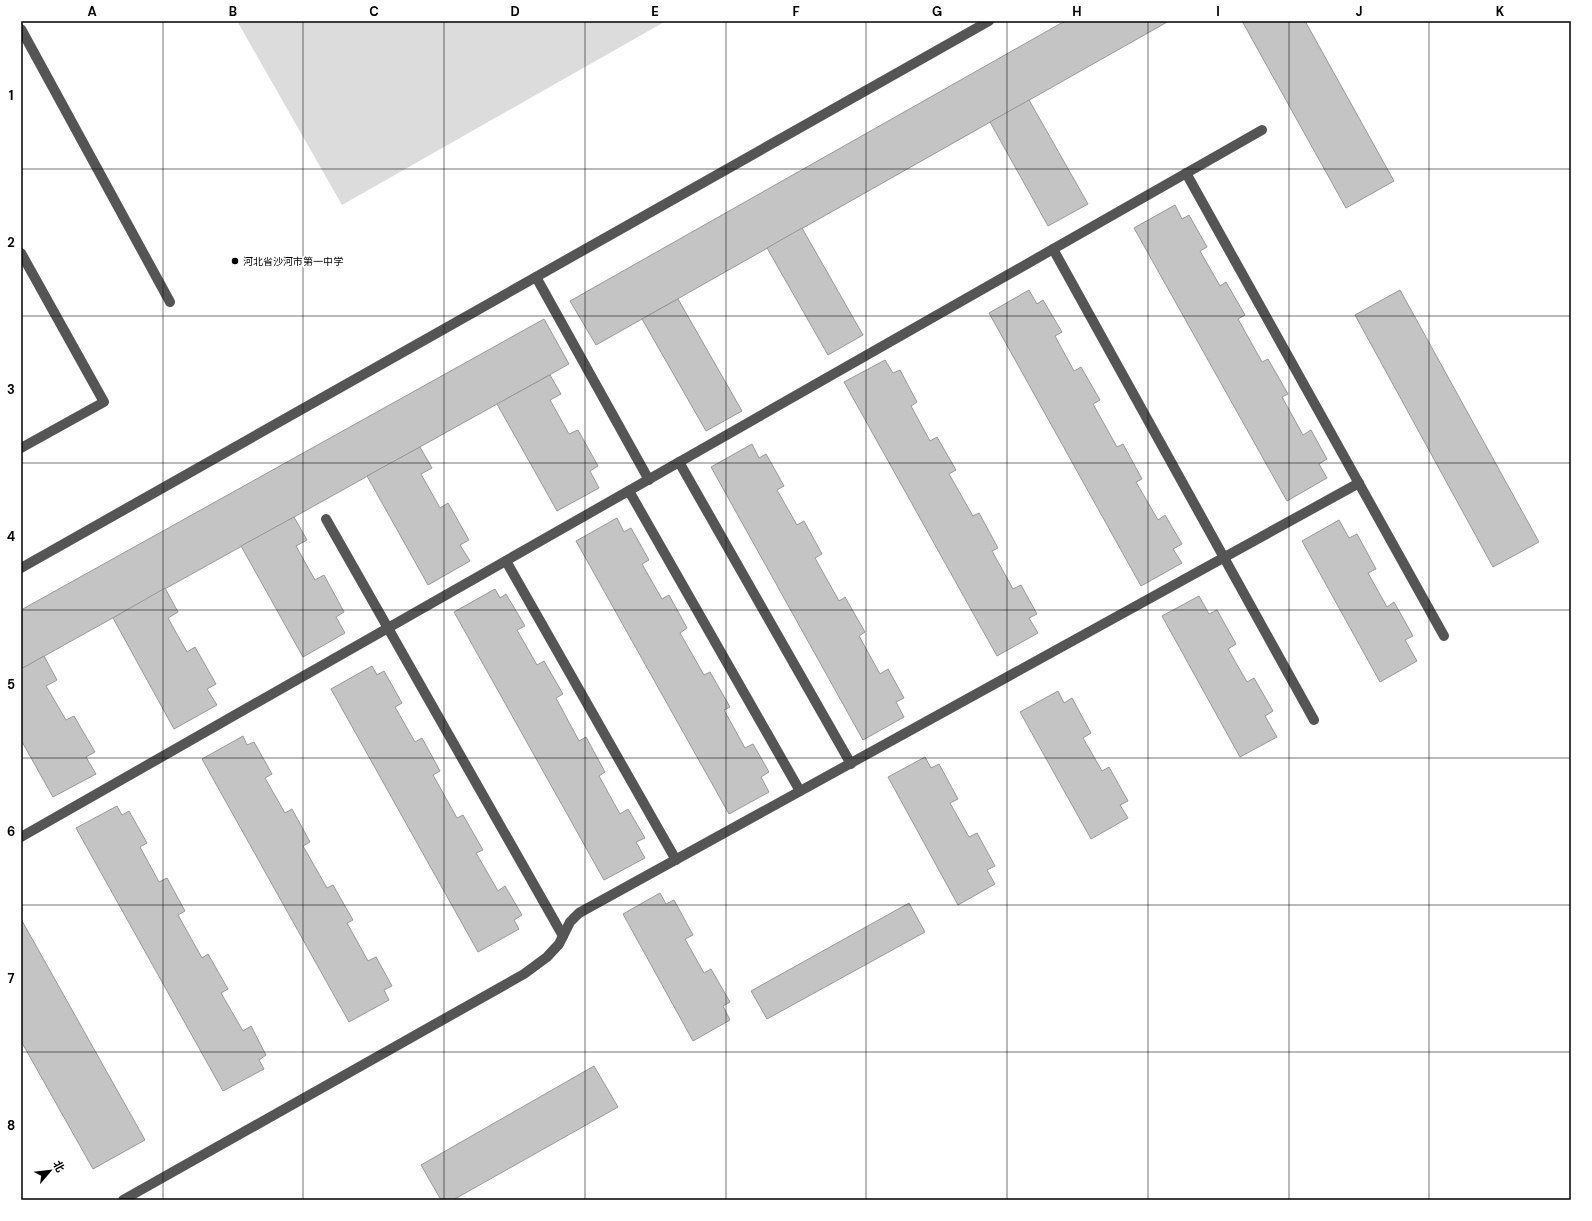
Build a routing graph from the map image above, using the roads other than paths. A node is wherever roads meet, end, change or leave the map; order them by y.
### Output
1 (989, 21) edge
2 (21, 29) edge
3 (1262, 130) dead end
4 (1186, 173) junction
5 (1052, 250) junction
6 (21, 253) edge
7 (536, 277) junction
8 (170, 302) dead end
9 (21, 448) edge
10 (679, 462) junction
11 (649, 480) junction
12 (1359, 483) junction
13 (629, 491) junction
14 (326, 519) dead end
15 (1224, 558) junction
16 (506, 561) junction
17 (21, 568) edge
18 (388, 628) junction
19 (1444, 636) dead end
20 (1314, 720) dead end
21 (851, 764) junction
22 (800, 791) junction
23 (21, 837) edge
24 (676, 860) junction
25 (563, 936) junction
26 (123, 1200) edge

1 - 7 street
2 - 8 street
3 - 4 street
4 - 5 street
4 - 12 street
5 - 10 street
5 - 15 street
6 - 9 street
7 - 11 street
7 - 17 street
10 - 11 street
10 - 21 street
11 - 13 street
12 - 15 street
12 - 19 street
13 - 16 street
13 - 22 street
14 - 18 street
15 - 20 street
15 - 21 street
16 - 18 street
16 - 24 street
18 - 23 street
18 - 25 street
21 - 22 street
22 - 24 street
24 - 25 street
25 - 26 street

